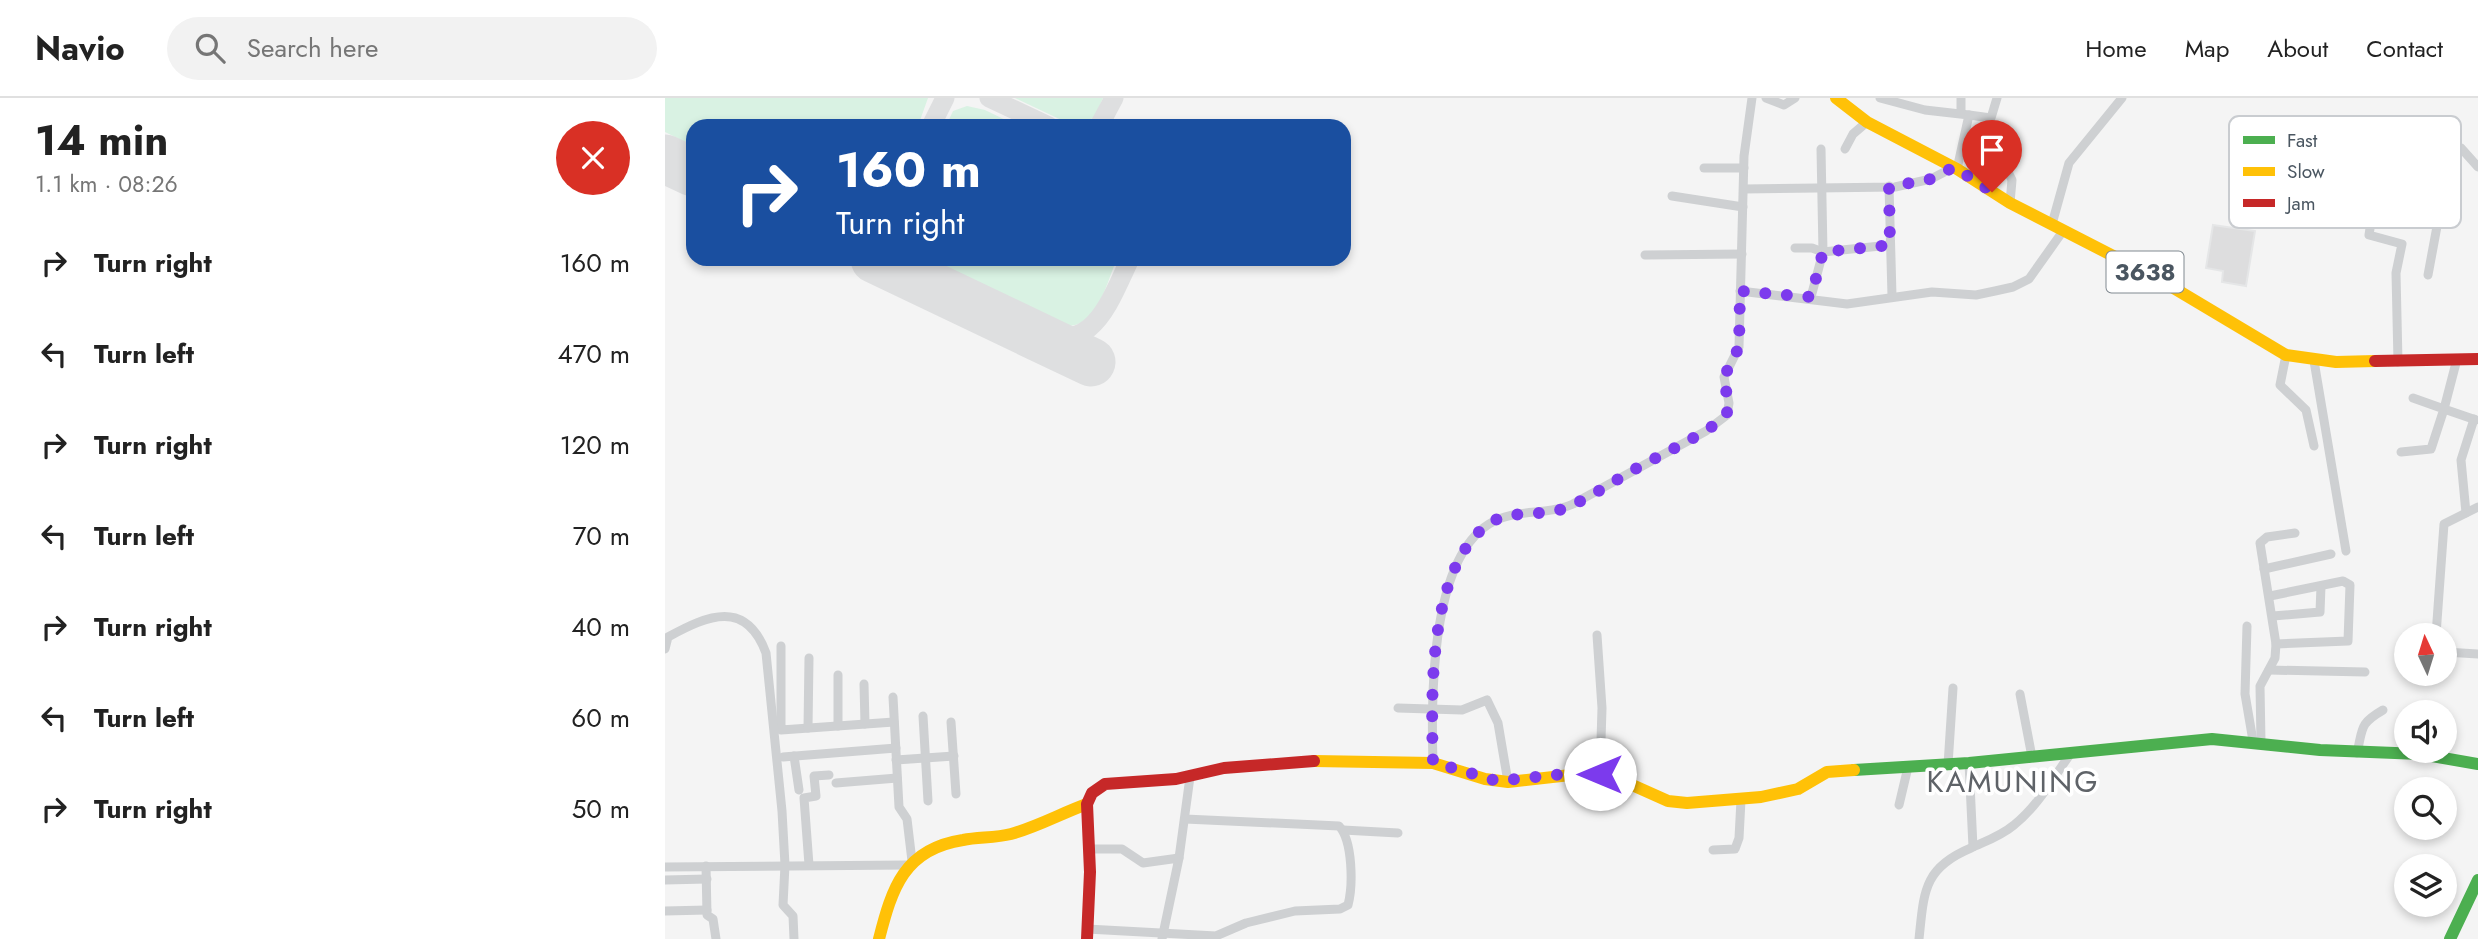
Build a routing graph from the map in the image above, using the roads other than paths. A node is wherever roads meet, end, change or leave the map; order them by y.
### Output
1 (1752, 98) edge
2 (1766, 98) edge
3 (1795, 98) edge
4 (1836, 98) edge
5 (1880, 98) edge
6 (1961, 98) edge
7 (1997, 98) edge
8 (2122, 98) edge
9 (1852, 102) edge
10 (1965, 114) junction
11 (1867, 122) junction
12 (2461, 148) edge
13 (1821, 149) dead end
14 (1845, 149) dead end
15 (1744, 167) junction
16 (2478, 167) edge
17 (1704, 168) dead end
18 (1955, 168) junction
19 (2008, 172) dead end
20 (1823, 187) junction
21 (1889, 187) junction
22 (1744, 189) junction
23 (1672, 196) dead end
24 (2010, 203) junction
25 (1743, 206) junction
26 (2057, 228) junction
27 (2370, 228) edge
28 (2437, 228) edge
29 (1890, 245) junction
30 (1795, 248) dead end
31 (1823, 252) junction
32 (1742, 254) junction
33 (1645, 255) dead end
34 (2428, 275) dead end
35 (1740, 291) junction
36 (1892, 296) junction
37 (1811, 297) junction
38 (2287, 355) junction
39 (2456, 359) junction
40 (2478, 359) edge
41 (2314, 360) junction
42 (2398, 362) junction
43 (2413, 398) dead end
44 (2444, 409) junction
45 (2476, 420) edge
46 (2314, 446) dead end
47 (2400, 452) dead end
48 (2478, 507) edge
49 (2466, 513) junction
50 (2295, 533) dead end
51 (2346, 551) dead end
52 (2331, 554) dead end
53 (2264, 569) junction
54 (2321, 586) junction
55 (2270, 596) junction
56 (2273, 616) junction
57 (2437, 623) edge
58 (2247, 626) dead end
59 (1597, 635) dead end
60 (2276, 644) junction
61 (781, 646) dead end
62 (665, 649) edge
63 (2457, 653) edge
64 (2478, 654) edge
65 (809, 657) dead end
66 (2269, 670) junction
67 (2365, 672) dead end
68 (838, 675) dead end
69 (864, 684) dead end
70 (1953, 688) dead end
71 (2020, 694) dead end
72 (893, 697) dead end
73 (1398, 708) dead end
74 (1432, 708) junction
75 (2383, 710) dead end
76 (923, 716) dead end
77 (894, 722) junction
78 (951, 722) dead end
79 (865, 724) junction
80 (838, 726) junction
81 (808, 728) junction
82 (2257, 741) junction
83 (895, 748) junction
84 (2357, 752) junction
85 (2071, 753) junction
86 (794, 756) junction
87 (954, 756) junction
88 (783, 757) dead end
89 (2032, 757) junction
90 (925, 758) junction
91 (896, 760) junction
92 (1433, 762) junction
93 (1969, 763) junction
94 (2478, 764) edge
95 (1948, 765) junction
96 (1908, 767) junction
97 (1600, 774) junction
98 (1190, 777) junction
99 (897, 778) junction
100 (1508, 782) junction
101 (799, 790) dead end
102 (956, 794) dead end
103 (1741, 800) junction
104 (928, 801) dead end
105 (1087, 804) junction
106 (1899, 805) dead end
107 (1185, 819) junction
108 (1343, 830) junction
109 (1398, 833) dead end
110 (1973, 847) junction
111 (1089, 849) junction
112 (1713, 850) dead end
113 (1179, 858) junction
114 (909, 863) junction
115 (785, 865) junction
116 (809, 865) junction
117 (706, 866) junction
118 (665, 867) edge
119 (706, 879) junction
120 (665, 880) edge
121 (2478, 880) edge
122 (2472, 903) edge
123 (707, 910) junction
124 (665, 911) edge
125 (1087, 934) edge
126 (1162, 936) edge
127 (716, 939) edge
128 (794, 939) edge
129 (879, 939) edge
130 (1919, 939) edge
131 (2450, 939) edge

1 - 15 street
2 - 3 street
4 - 9 street, 3638
5 - 10 street
6 - 10 street
7 - 10 street
8 - 26 street
9 - 11 street, 3638
10 - 18 street
11 - 14 street
11 - 18 street, 3638
12 - 16 street
13 - 20 street
15 - 17 street
15 - 22 street
18 - 21 street
18 - 24 street, 3638
19 - 24 street
20 - 21 street
20 - 22 street
20 - 31 street
21 - 29 street
22 - 25 street
23 - 25 street
24 - 26 street, 3638
25 - 32 street
26 - 36 street
26 - 38 street, 3638
27 - 42 street
28 - 34 street
29 - 31 street
29 - 36 street
30 - 31 street
31 - 37 street
32 - 33 street
32 - 35 street
35 - 37 street
35 - 74 street
36 - 37 street
38 - 41 street, 3638
38 - 46 street
39 - 40 street, 3638
39 - 42 street, 3638
39 - 44 street
41 - 42 street, 3638
41 - 51 street
43 - 44 street
44 - 45 street
44 - 47 street
45 - 49 street
48 - 49 street
49 - 57 street
50 - 53 street
52 - 53 street
53 - 55 street
54 - 55 street
54 - 56 street
54 - 60 street
55 - 56 street
56 - 60 street
58 - 82 street
59 - 97 street
60 - 66 street
61 - 81 street
62 - 115 street
63 - 64 street
65 - 81 street
66 - 67 street
66 - 82 street
68 - 80 street
69 - 79 street
70 - 95 street
71 - 89 street
72 - 77 street
73 - 74 street
74 - 92 street
74 - 100 street
75 - 84 street
76 - 90 street
77 - 79 street
77 - 83 street
78 - 87 street
79 - 80 street
80 - 81 street
82 - 84 street
82 - 85 street
83 - 86 street
83 - 91 street
84 - 94 street
85 - 89 street
85 - 110 street
86 - 88 street
86 - 101 street
87 - 90 street
87 - 102 street
89 - 93 street
90 - 91 street
90 - 104 street
91 - 99 street
92 - 98 street
92 - 100 street
93 - 95 street
93 - 110 street
95 - 96 street
96 - 103 street
96 - 106 street
97 - 100 street
97 - 103 street
98 - 105 street
98 - 107 street
99 - 114 street
99 - 116 street
103 - 112 street
105 - 111 street
105 - 114 street
107 - 108 street
107 - 113 street
108 - 109 street
108 - 126 street
110 - 130 street
111 - 113 street
111 - 125 street
113 - 126 street
114 - 116 street
114 - 129 street
115 - 116 street
115 - 117 street
115 - 128 street
117 - 118 street
117 - 119 street
119 - 120 street
119 - 123 street
121 - 122 street
122 - 131 street
123 - 124 street
123 - 127 street
125 - 126 street

